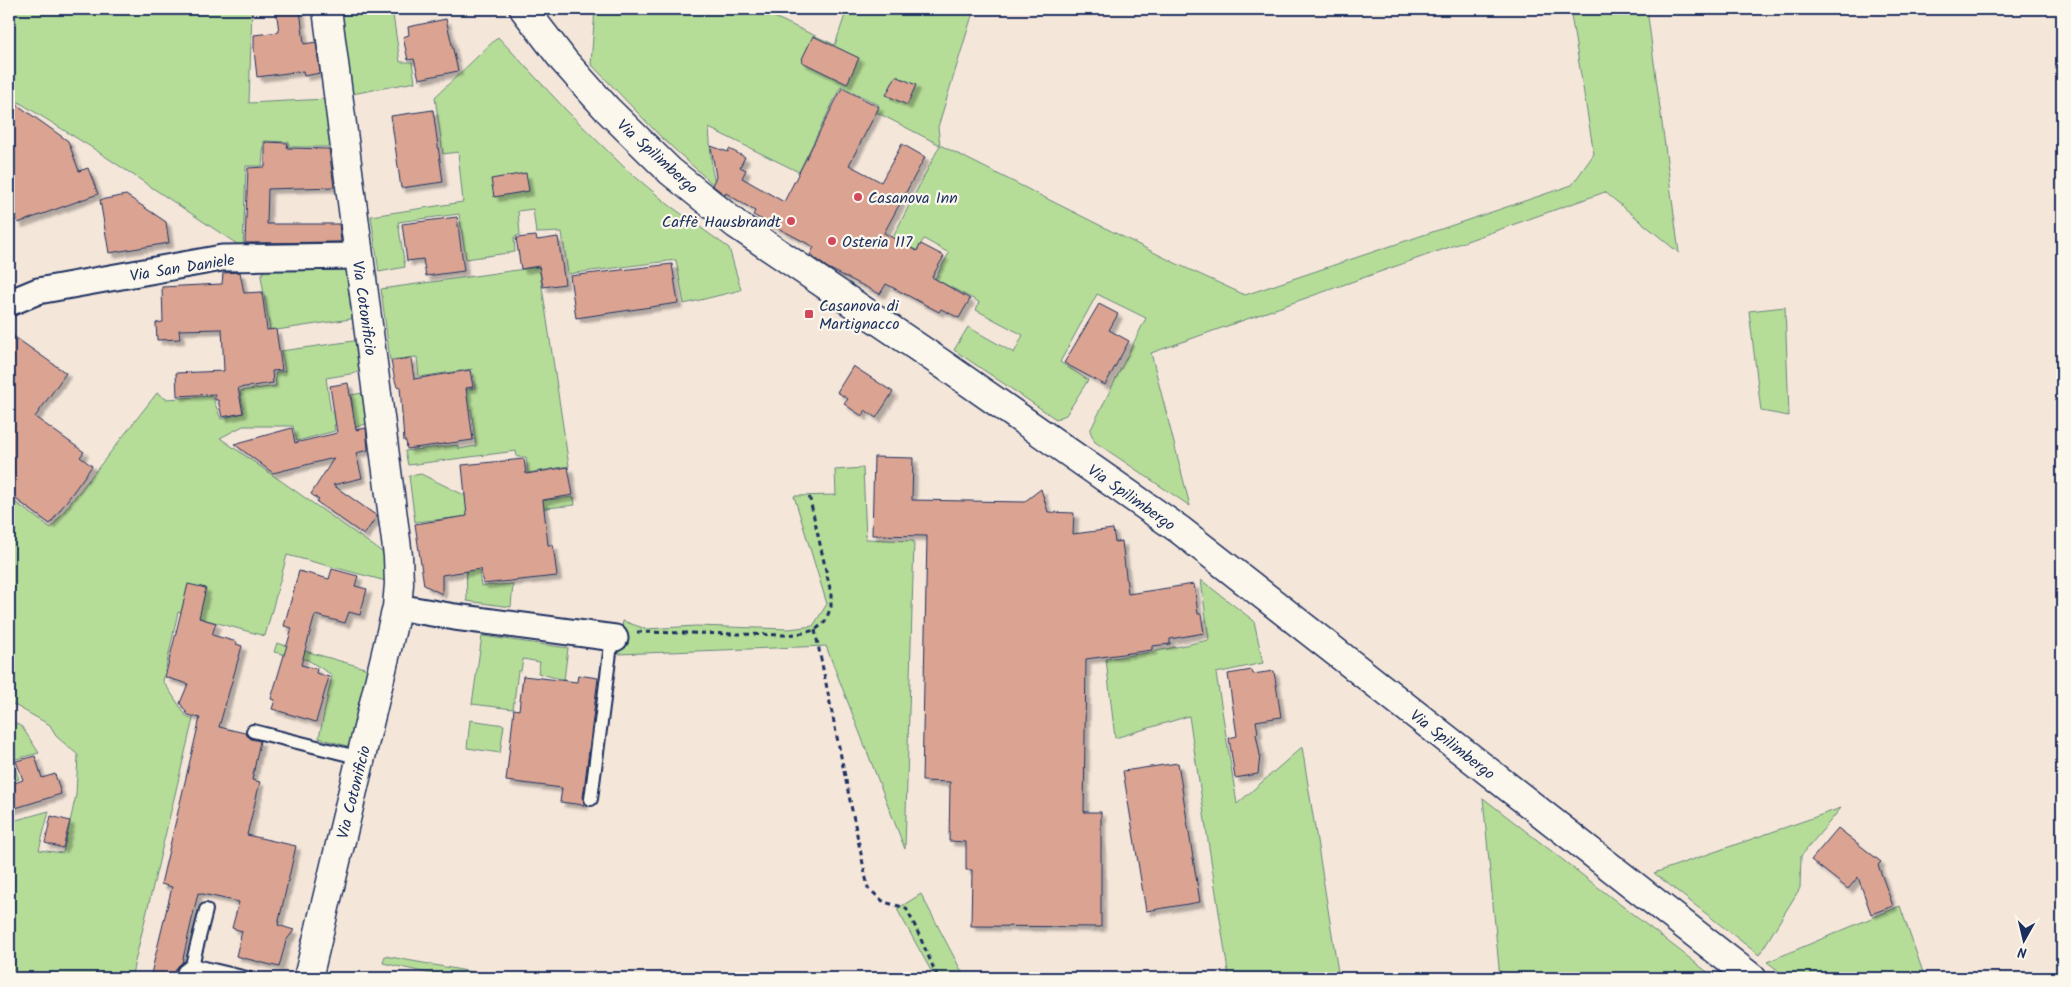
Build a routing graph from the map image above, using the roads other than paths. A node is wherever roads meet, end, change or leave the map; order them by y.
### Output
1 (326, 9) edge
2 (524, 9) edge
3 (358, 256) junction
4 (9, 302) edge
5 (397, 607) junction
6 (614, 637) joint
7 (253, 731) dead end
8 (361, 758) junction
9 (590, 799) dead end
10 (206, 910) dead end
11 (192, 965) junction
12 (182, 978) edge
13 (248, 978) edge
14 (308, 978) edge
15 (1752, 978) edge

1 - 3 main road, Via Cotonificio
2 - 15 main road, Via Spilimbergo
3 - 4 street, Via San Daniele
3 - 5 main road, Via Cotonificio
5 - 6 street
5 - 8 main road, Via Cotonificio
6 - 9 lane
7 - 8 lane
8 - 14 main road, Via Cotonificio
10 - 11 lane
11 - 12 lane
11 - 13 lane

